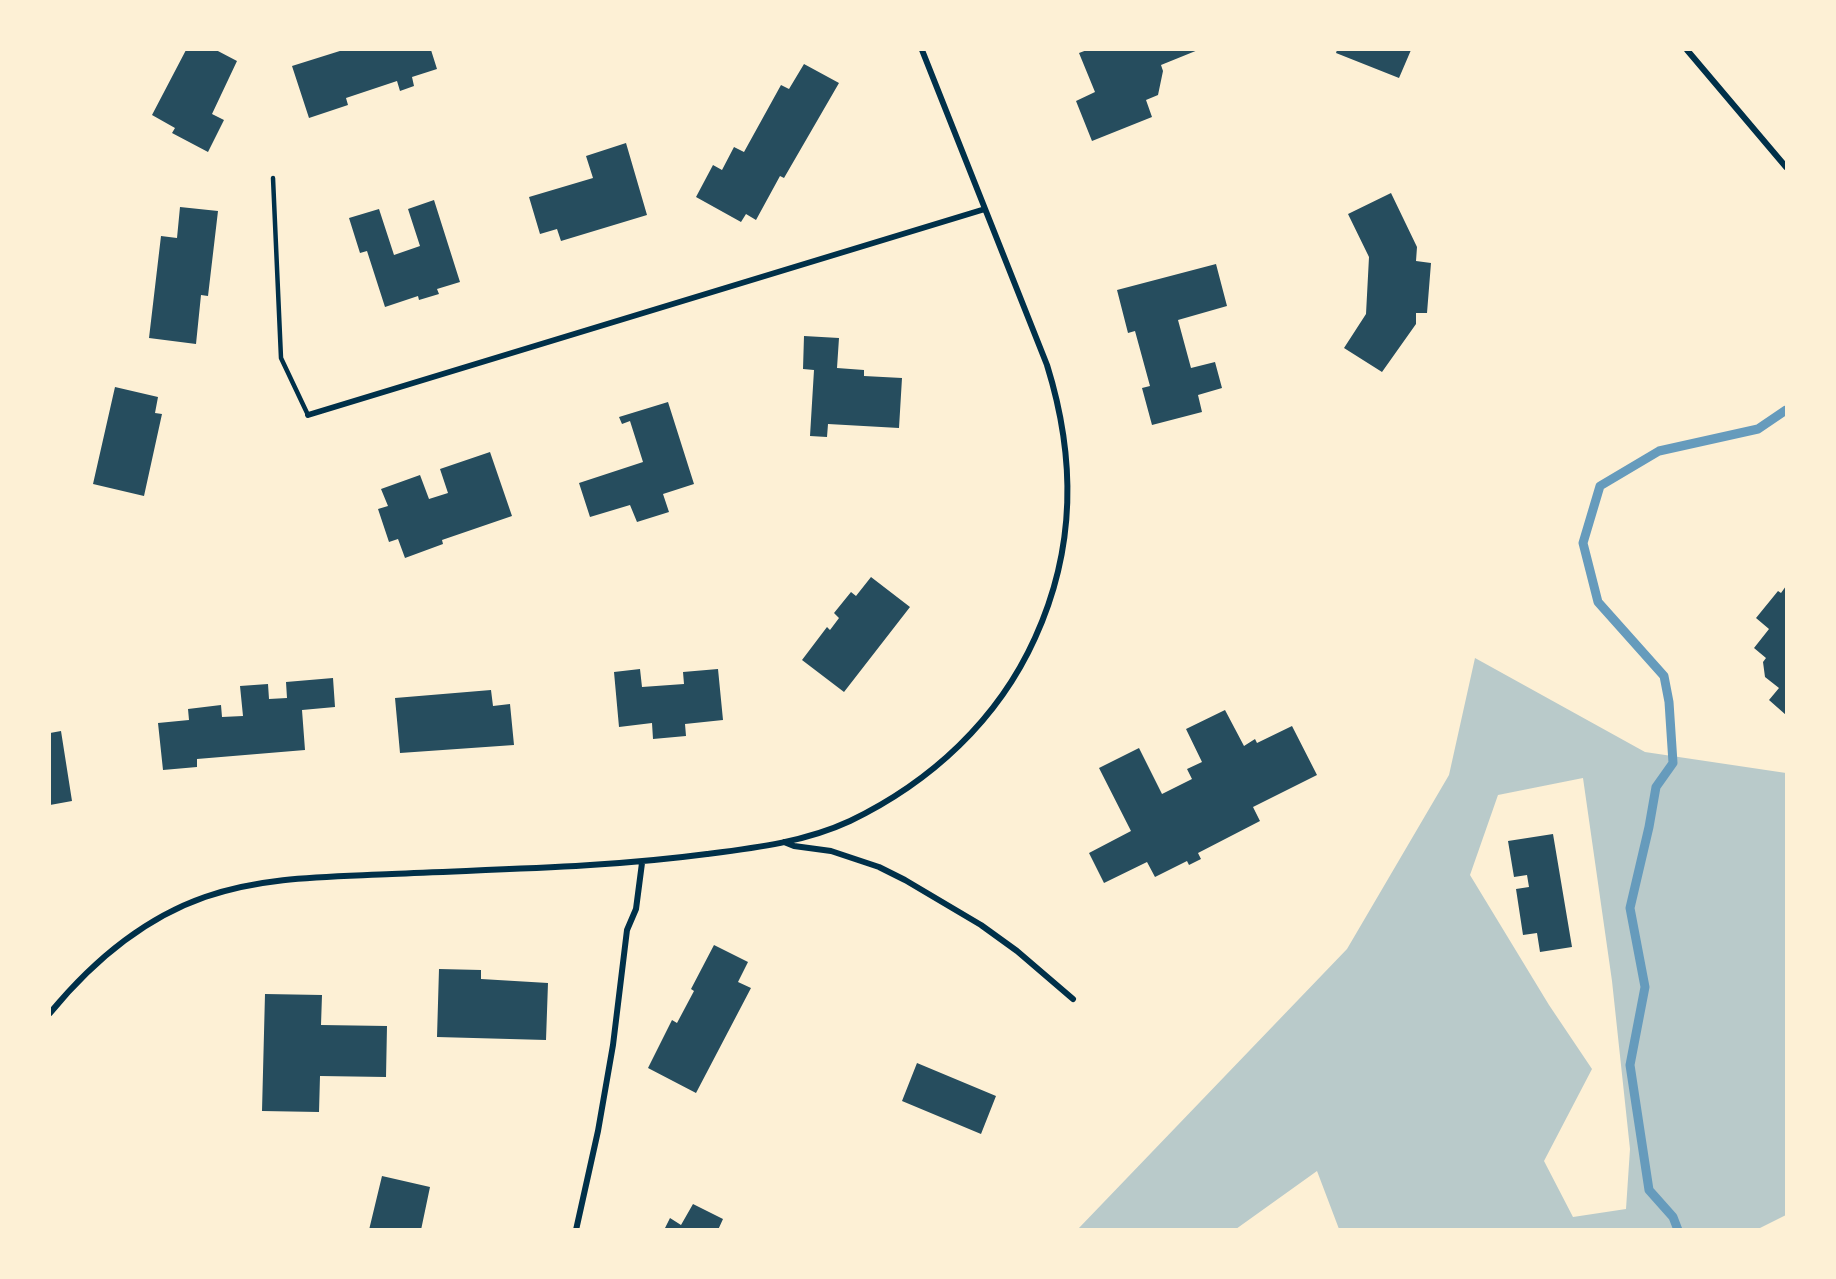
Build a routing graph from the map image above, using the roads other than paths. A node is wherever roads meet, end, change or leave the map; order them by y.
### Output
1 (922, 50) edge
2 (1687, 50) edge
3 (1786, 167) edge
4 (273, 178) dead end
5 (985, 209) junction
6 (308, 416) joint
7 (783, 842) junction
8 (642, 862) junction
9 (1073, 999) dead end
10 (50, 1013) edge
11 (576, 1230) edge

1 - 5 street
2 - 3 street
4 - 6 lane
5 - 6 street
5 - 7 street
7 - 8 street
7 - 9 street
8 - 10 street
8 - 11 street

